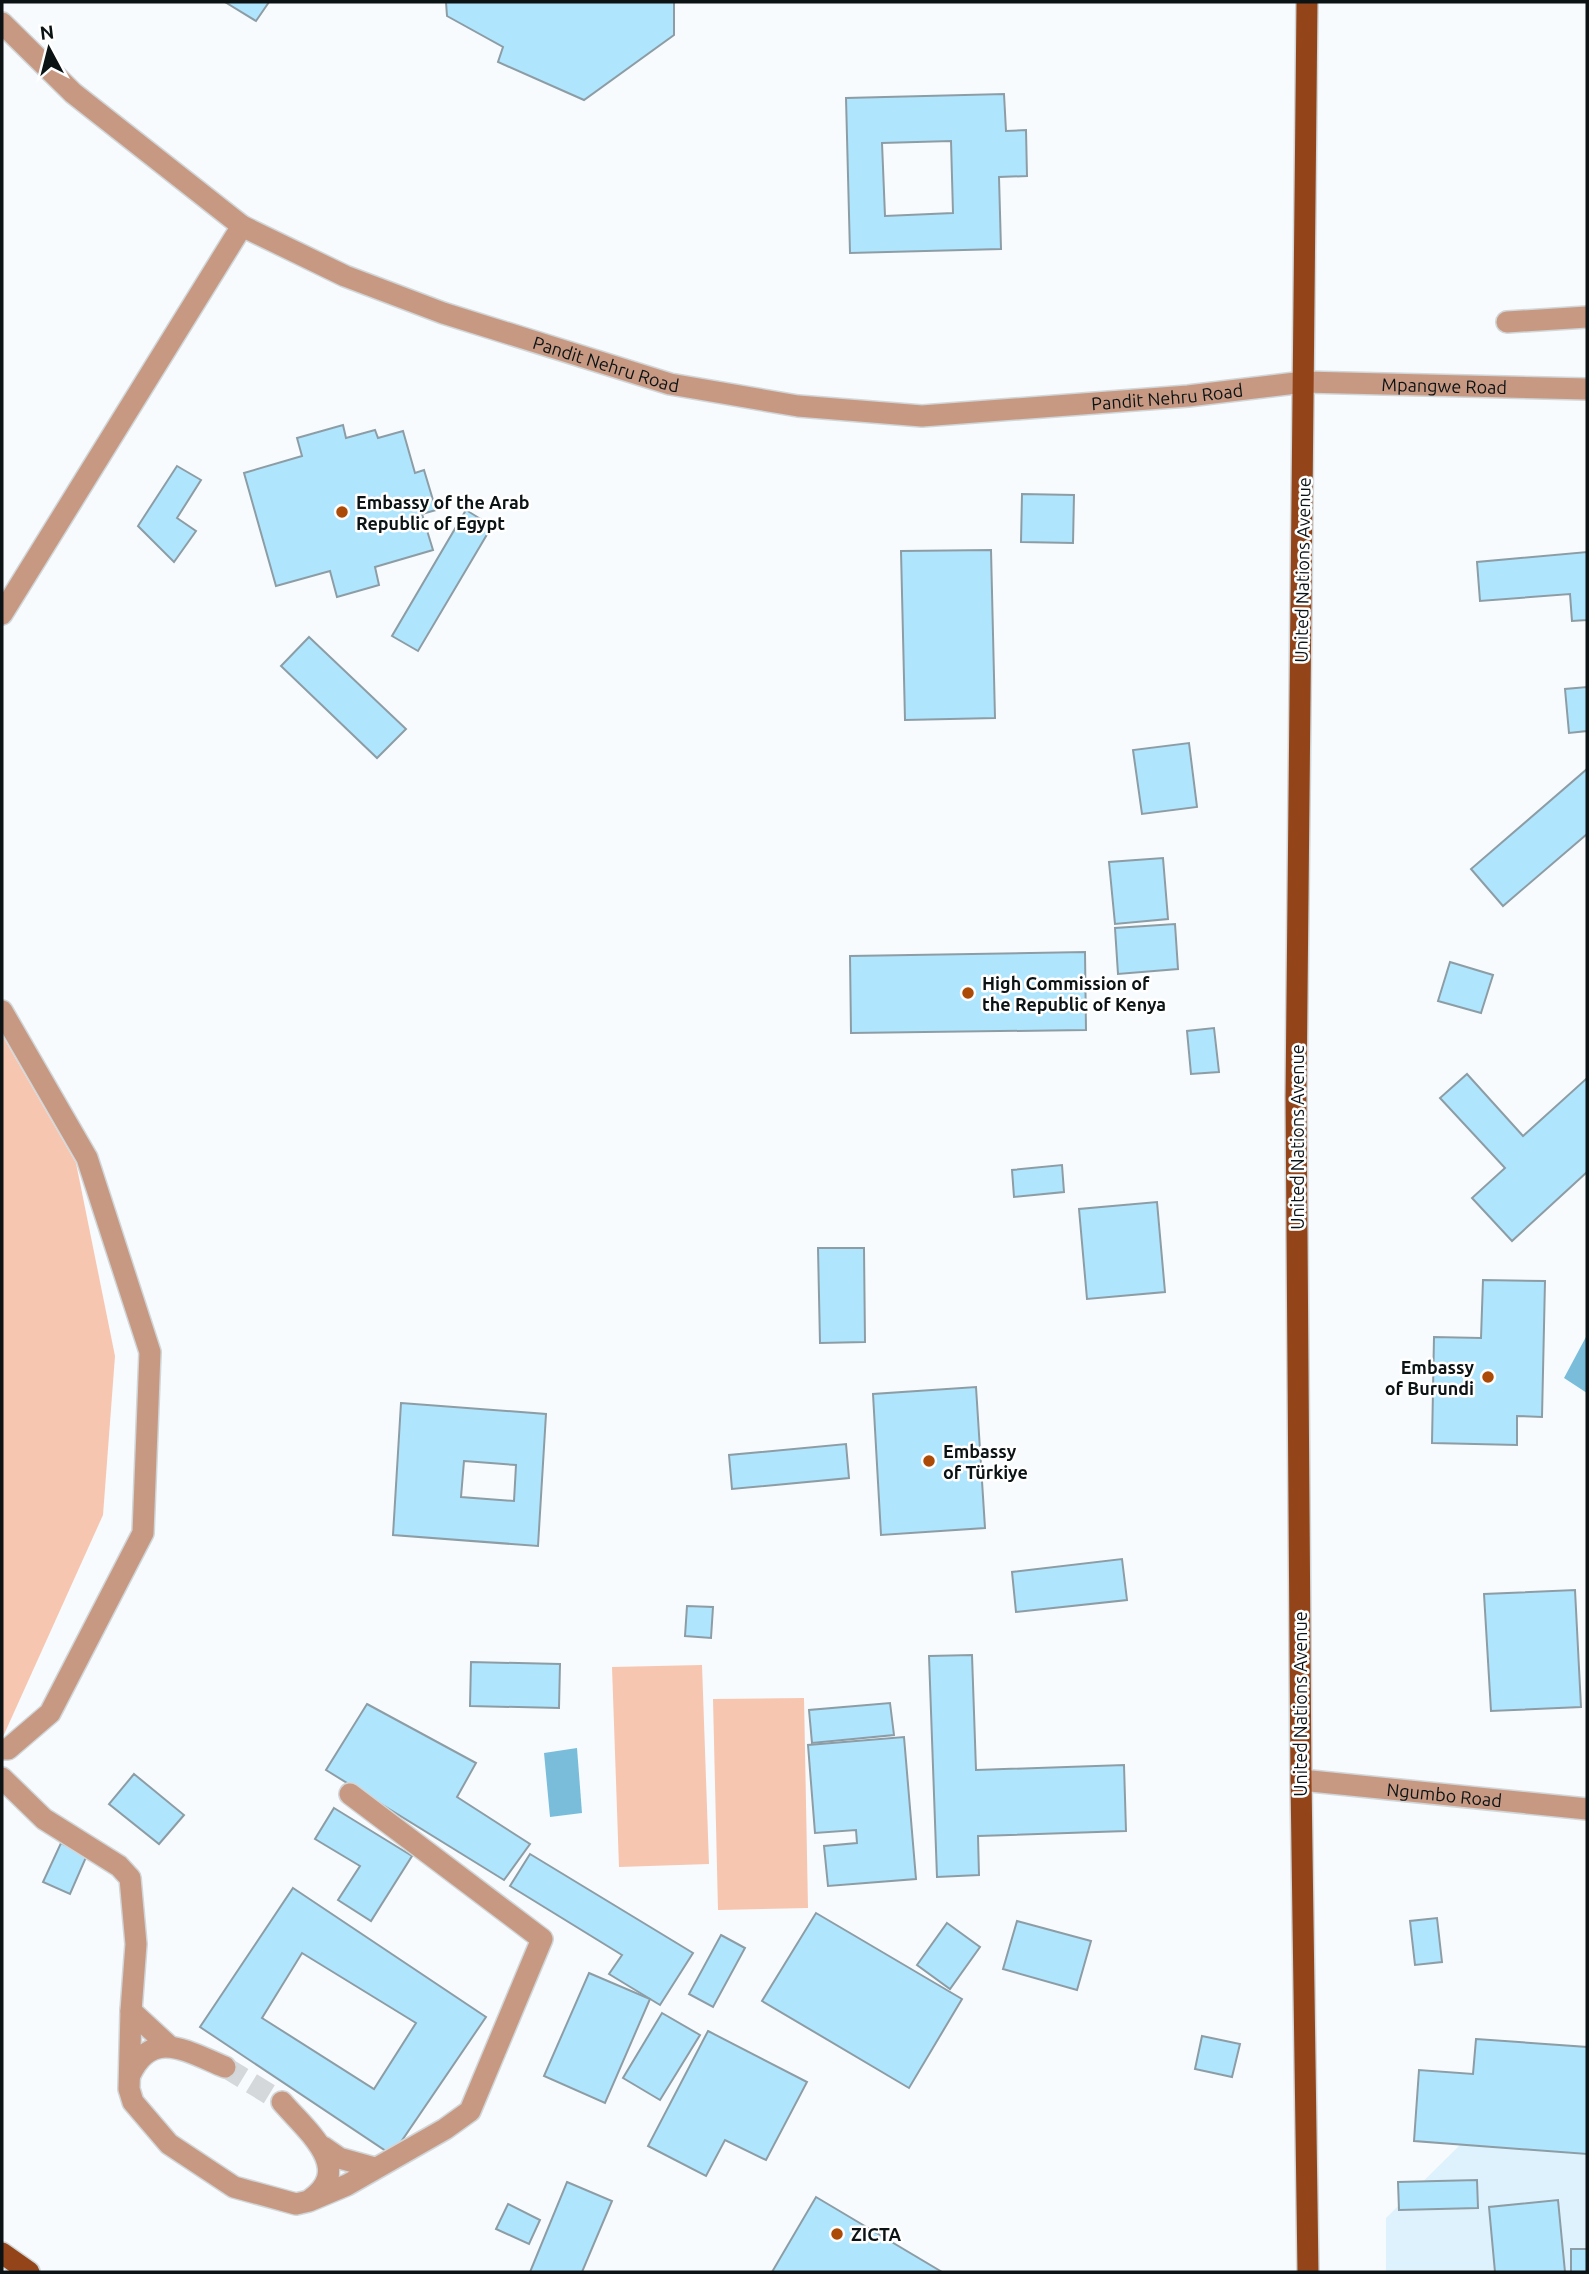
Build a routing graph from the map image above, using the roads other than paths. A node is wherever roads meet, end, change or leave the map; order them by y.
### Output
1 (1307, 2) edge
2 (2, 23) edge
3 (242, 226) junction
4 (1587, 317) edge
5 (1507, 322) dead end
6 (1304, 382) junction
7 (1587, 388) edge
8 (2, 614) edge
9 (2, 1011) edge
10 (2, 1749) edge
11 (2, 1778) edge
12 (1301, 1780) junction
13 (350, 1794) dead end
14 (1587, 1810) edge
15 (131, 2011) junction
16 (169, 2046) junction
17 (225, 2067) tunnel mouth
18 (130, 2075) junction
19 (282, 2102) tunnel mouth
20 (323, 2147) junction
21 (375, 2168) junction
22 (309, 2201) junction
23 (2, 2253) edge
24 (29, 2272) edge
25 (1308, 2272) edge

1 - 6 main road, United Nations Avenue
2 - 3 street, Pandit Nehru Road
3 - 6 street, Pandit Nehru Road
3 - 8 street
4 - 5 street
6 - 7 street, Mpangwe Road
6 - 12 main road, United Nations Avenue
9 - 10 street
11 - 15 street
12 - 14 street, Ngumbo Road
12 - 25 main road, United Nations Avenue
13 - 21 street
15 - 16 street
15 - 18 street
16 - 17 street
16 - 18 street
18 - 22 street
19 - 20 street
20 - 21 street
20 - 22 street
21 - 22 street
23 - 24 main road

